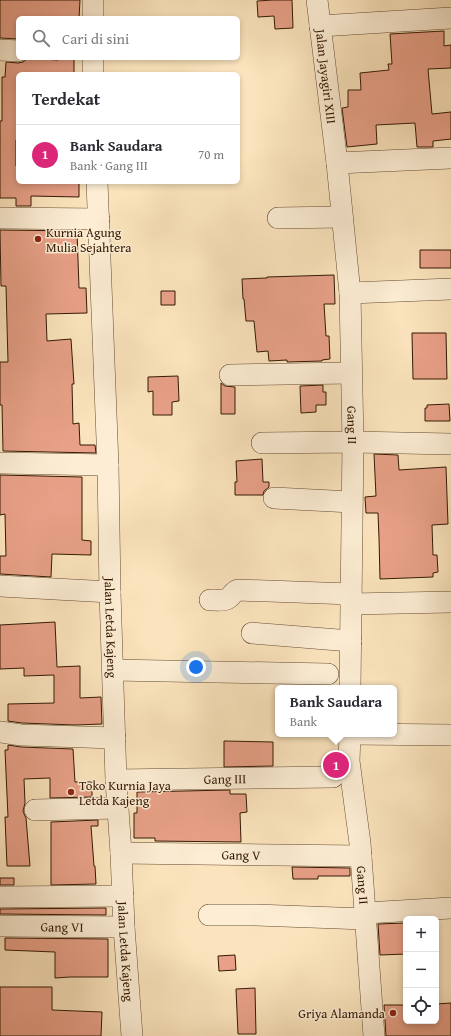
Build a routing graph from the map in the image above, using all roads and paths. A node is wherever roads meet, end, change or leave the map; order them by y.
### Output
1 (93, 0) edge
2 (317, 0) edge
3 (93, 16) edge
4 (451, 18) edge
5 (320, 26) junction
6 (0, 50) edge
7 (16, 51) edge
8 (93, 60) edge
9 (94, 72) edge
10 (451, 158) edge
11 (337, 163) junction
12 (97, 184) edge
13 (342, 217) junction
14 (0, 218) edge
15 (278, 218) dead end
16 (99, 219) junction
17 (451, 289) edge
18 (350, 293) junction
19 (351, 373) junction
20 (230, 375) dead end
21 (353, 442) junction
22 (262, 443) dead end
23 (451, 444) edge
24 (0, 463) edge
25 (108, 465) junction
26 (274, 498) dead end
27 (352, 502) junction
28 (0, 586) edge
29 (110, 592) junction
30 (351, 599) junction
31 (210, 600) dead end
32 (451, 602) edge
33 (252, 633) dead end
34 (351, 640) junction
35 (113, 670) junction
36 (328, 674) dead end
37 (350, 685) edge
38 (0, 732) edge
39 (397, 734) edge
40 (451, 735) edge
41 (350, 737) edge
42 (115, 738) junction
43 (333, 777) dead end
44 (116, 780) junction
45 (118, 808) junction
46 (35, 810) dead end
47 (121, 853) junction
48 (361, 856) junction
49 (123, 896) junction
50 (0, 897) edge
51 (451, 908) edge
52 (209, 915) dead end
53 (366, 916) junction
54 (0, 926) edge
55 (124, 926) junction
56 (132, 1036) edge
57 (374, 1036) edge

1 - 3 street
2 - 5 street
4 - 5 street, Jalan Jayagiri XIII
5 - 11 street, Jalan Jayagiri XIII
6 - 7 street
8 - 9 street
10 - 11 street
11 - 13 street, Gang II
12 - 16 street, Jalan Letda Kajeng
13 - 15 street
13 - 18 street, Gang II
14 - 16 street
16 - 25 street, Jalan Letda Kajeng
17 - 18 street
18 - 19 street, Gang II
19 - 20 street
19 - 21 street, Gang II
21 - 22 street
21 - 23 street
21 - 27 street, Gang II
24 - 25 street
25 - 29 street, Jalan Letda Kajeng
26 - 27 street
27 - 30 street, Gang II
28 - 29 street
29 - 35 street, Jalan Letda Kajeng
30 - 31 street
30 - 32 street
30 - 34 street, Gang II
33 - 34 street
34 - 37 street, Gang II
35 - 36 street
35 - 42 street, Jalan Letda Kajeng
38 - 42 street
39 - 40 street
41 - 48 street, Gang II
42 - 44 street, Jalan Letda Kajeng
43 - 44 street, Gang III
44 - 45 street, Jalan Letda Kajeng
45 - 46 street
45 - 47 street, Jalan Letda Kajeng
47 - 48 street, Gang V
47 - 49 street, Jalan Letda Kajeng
48 - 53 street, Gang II
49 - 50 street
49 - 55 street, Jalan Letda Kajeng
51 - 53 street
52 - 53 street
53 - 57 street, Gang II
54 - 55 street, Gang VI
55 - 56 street, Jalan Letda Kajeng

